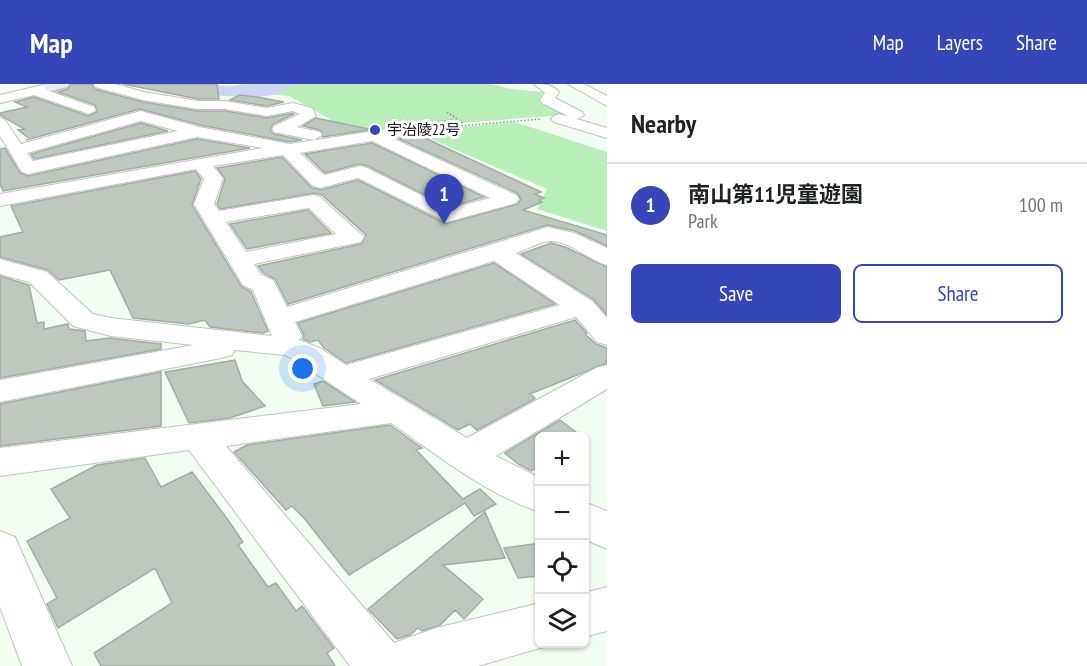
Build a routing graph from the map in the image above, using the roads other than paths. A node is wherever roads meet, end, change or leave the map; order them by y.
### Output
1 (100, 84) edge
2 (540, 84) edge
3 (574, 84) edge
4 (56, 85) edge
5 (0, 87) edge
6 (35, 91) junction
7 (17, 95) junction
8 (143, 96) junction
9 (0, 99) edge
10 (607, 102) edge
11 (100, 107) junction
12 (607, 112) edge
13 (577, 115) junction
14 (57, 118) dead end
15 (7, 128) edge
16 (197, 132) junction
17 (400, 132) road end
18 (607, 133) edge
19 (376, 137) junction
20 (343, 142) junction
21 (17, 150) junction
22 (288, 150) junction
23 (200, 164) junction
24 (0, 200) edge
25 (214, 218) junction
26 (497, 252) junction
27 (607, 258) edge
28 (241, 260) junction
29 (2, 267) edge
30 (582, 307) junction
31 (279, 318) junction
32 (607, 336) edge
33 (245, 342) junction
34 (291, 347) junction
35 (607, 375) edge
36 (342, 376) junction
37 (0, 391) edge
38 (395, 411) junction
39 (198, 437) junction
40 (466, 456) junction
41 (0, 462) edge
42 (535, 493) edge
43 (589, 521) edge
44 (607, 531) edge
45 (0, 550) edge
46 (607, 609) edge
47 (589, 614) edge
48 (535, 627) edge
49 (47, 666) edge
50 (381, 666) edge
51 (399, 666) edge

1 - 8 street
2 - 13 street
3 - 10 street
4 - 6 street
5 - 7 street
6 - 7 street
6 - 11 street
7 - 9 street
8 - 11 street
8 - 20 street
11 - 14 street
12 - 13 street
13 - 18 street
15 - 21 street
16 - 21 street
16 - 21 street
16 - 22 street
17 - 19 street
19 - 20 street
19 - 22 street
20 - 22 street
22 - 23 street
23 - 24 street
23 - 25 street
25 - 28 street
25 - 28 street
26 - 27 street
26 - 30 street
26 - 31 street
28 - 31 street
29 - 33 street
30 - 32 street
30 - 36 street
31 - 34 street
33 - 34 street
33 - 37 street
34 - 36 street
35 - 40 street
36 - 38 street
38 - 39 street
38 - 40 street
39 - 41 street
39 - 50 street
40 - 42 street
43 - 44 street
45 - 49 street
46 - 47 street
48 - 51 street

